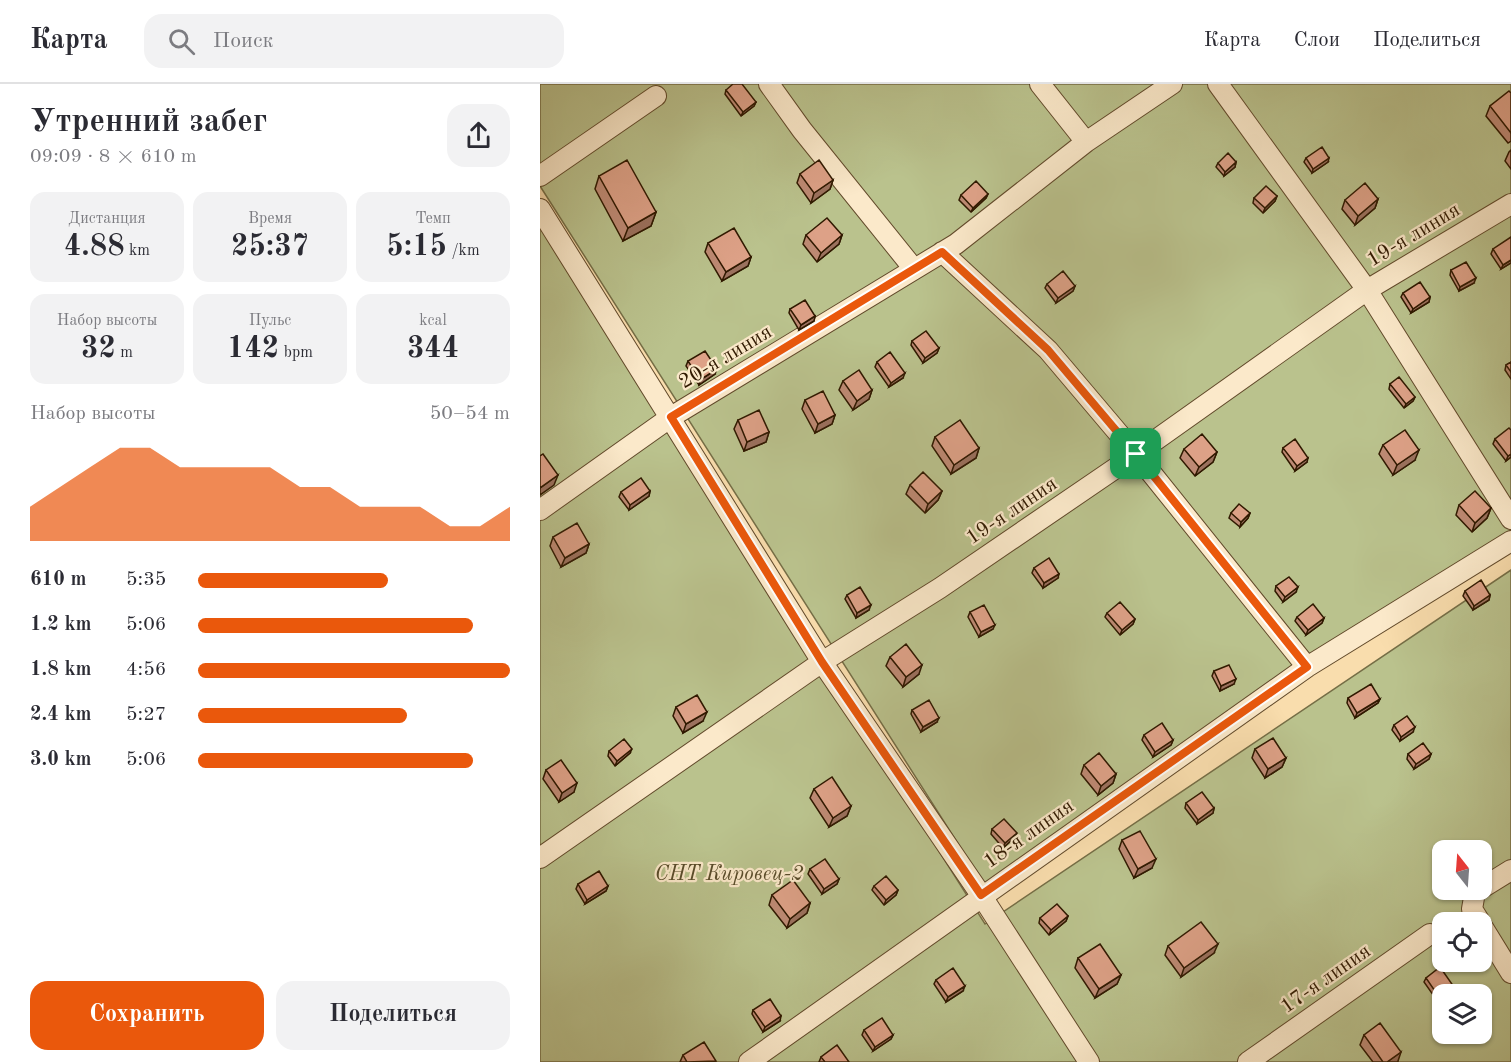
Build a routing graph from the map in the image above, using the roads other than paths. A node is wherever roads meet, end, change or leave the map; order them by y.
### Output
1 (769, 84) edge
2 (1040, 84) edge
3 (1172, 84) edge
4 (1218, 84) edge
5 (656, 96) dead end
6 (1086, 142) junction
7 (540, 176) edge
8 (1511, 204) edge
9 (540, 209) edge
10 (942, 252) junction
11 (914, 269) junction
12 (1367, 290) junction
13 (671, 417) junction
14 (1136, 454) junction
15 (540, 510) edge
16 (1511, 519) edge
17 (1511, 541) edge
18 (822, 662) junction
19 (1307, 667) junction
20 (540, 858) edge
21 (1511, 870) edge
22 (1492, 882) edge
23 (981, 895) junction
24 (1430, 934) dead end
25 (1492, 942) edge
26 (1511, 973) edge
27 (749, 1062) edge
28 (1089, 1062) edge
29 (1248, 1062) edge

1 - 11 street
2 - 6 street
3 - 6 street, 20-я линия
4 - 12 street
5 - 7 street
6 - 10 street, 20-я линия
8 - 12 street, 19-я линия
9 - 13 street
10 - 11 street, 20-я линия
10 - 14 street
11 - 13 street, 20-я линия
12 - 14 street, 19-я линия
12 - 16 street
13 - 15 street, 20-я линия
13 - 18 street
14 - 18 street, 19-я линия
14 - 19 street
17 - 19 street, 18-я линия
18 - 20 street, 19-я линия
18 - 23 street
19 - 23 street, 18-я линия
21 - 22 street
23 - 27 street, 18-я линия
23 - 28 street
24 - 29 street, 17-я линия
25 - 26 street

